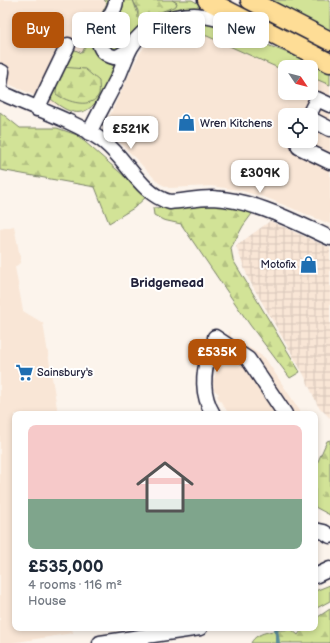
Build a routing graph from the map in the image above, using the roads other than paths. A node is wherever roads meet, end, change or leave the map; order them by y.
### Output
1 (116, 0) edge
2 (207, 0) edge
3 (250, 0) edge
4 (113, 12) edge
5 (271, 34) junction
6 (330, 41) edge
7 (68, 45) dead end
8 (102, 48) edge
9 (130, 48) junction
10 (330, 63) edge
11 (0, 71) edge
12 (0, 85) edge
13 (0, 92) edge
14 (330, 105) edge
15 (312, 108) edge
16 (37, 109) junction
17 (318, 123) edge
18 (330, 129) edge
19 (89, 133) junction
20 (300, 148) edge
21 (330, 162) edge
22 (330, 238) edge
23 (215, 337) dead end
24 (209, 352) dead end
25 (212, 411) edge
26 (283, 411) edge
27 (180, 631) edge
28 (100, 643) edge

1 - 4 street
2 - 5 main road
3 - 6 main road
5 - 9 street
5 - 10 main road
7 - 16 street
8 - 9 street
9 - 19 street
11 - 12 street
13 - 16 street
14 - 15 street
16 - 19 street
17 - 18 street
19 - 22 street
20 - 21 street
23 - 26 street
24 - 25 street
27 - 28 street

